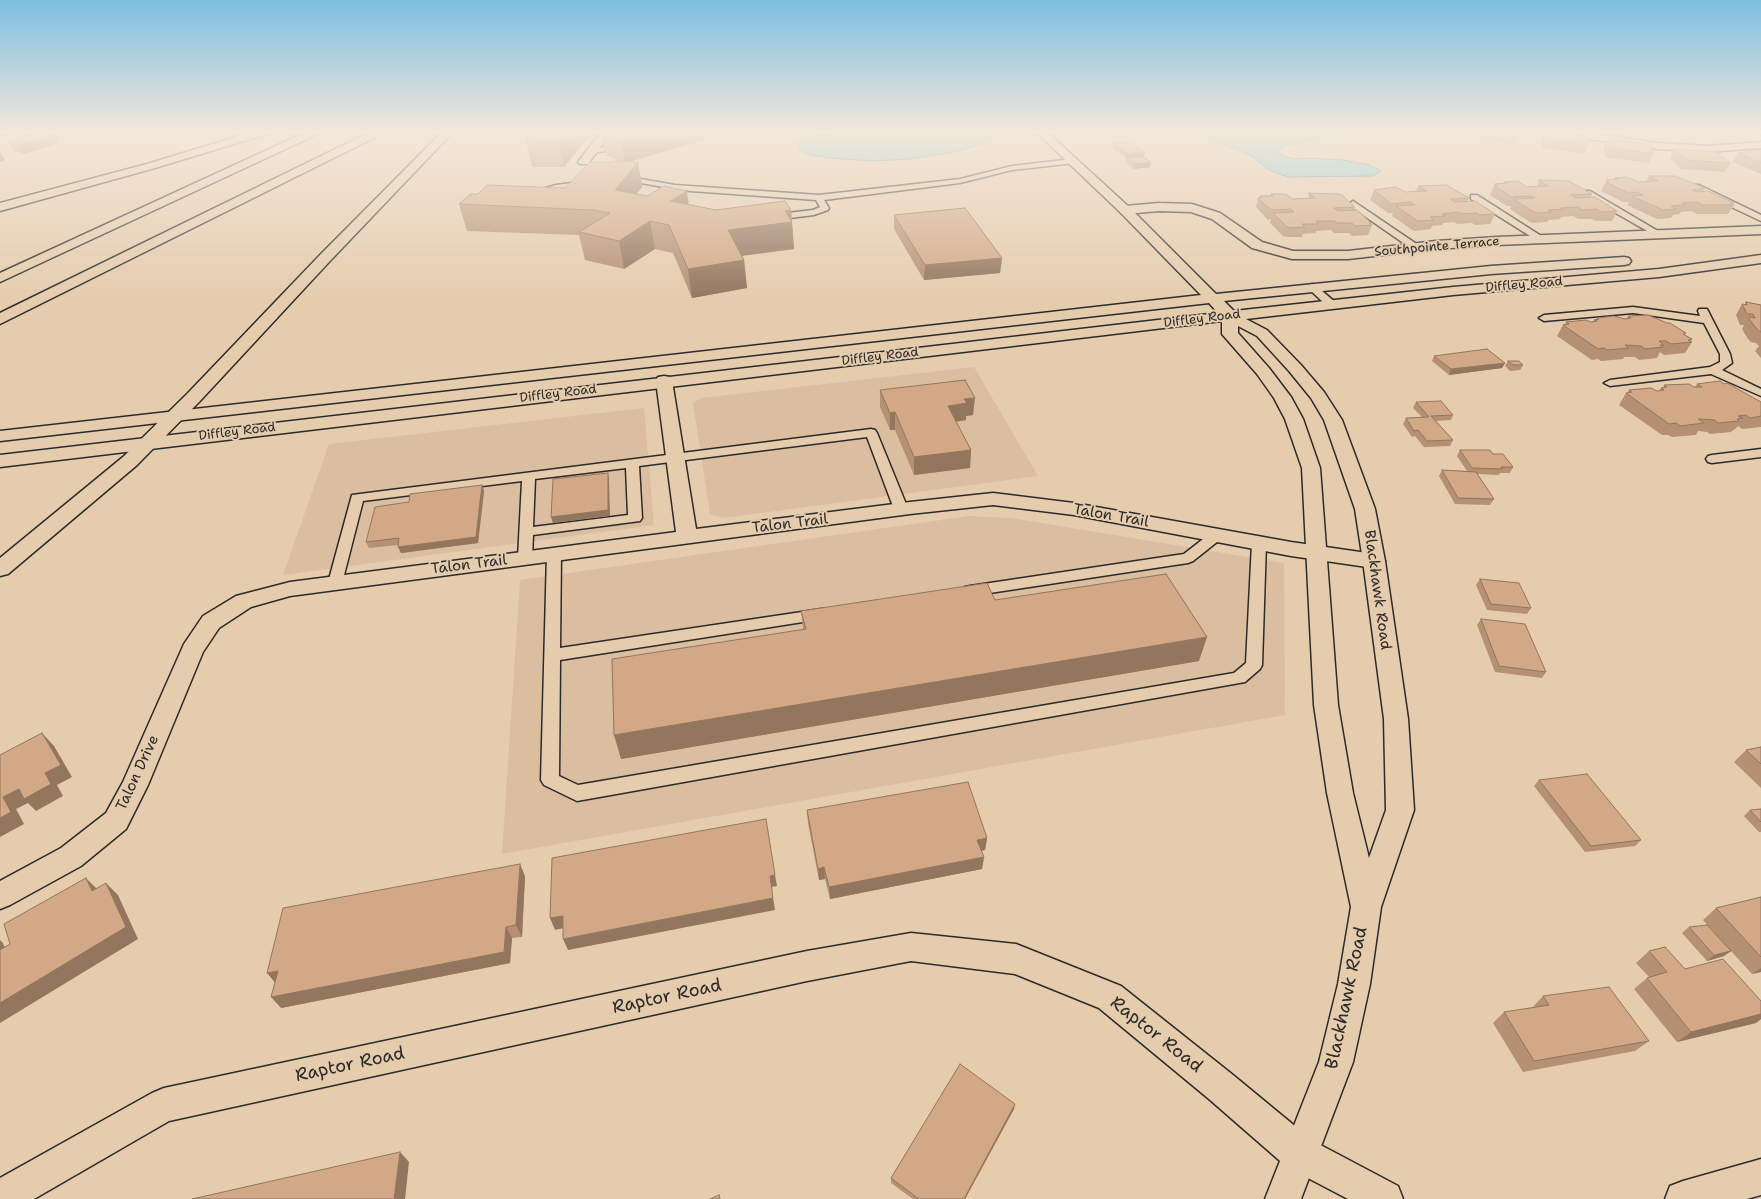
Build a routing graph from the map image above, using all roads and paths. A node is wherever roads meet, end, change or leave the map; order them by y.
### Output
1 (70, 188) edge
2 (194, 188) edge
3 (265, 188) edge
4 (393, 188) edge
5 (553, 188) edge
6 (674, 188) edge
7 (688, 188) edge
8 (903, 188) edge
9 (1101, 188) edge
10 (1698, 188) edge
11 (1587, 193) edge
12 (1474, 197) dead end
13 (527, 198) edge
14 (820, 198) junction
15 (1353, 204) edge
16 (0, 207) edge
17 (663, 208) edge
18 (1125, 210) junction
19 (763, 218) edge
20 (1761, 218) edge
21 (1761, 230) edge
22 (1659, 234) junction
23 (1541, 239) junction
24 (1415, 248) junction
25 (1761, 259) edge
26 (0, 278) edge
27 (1312, 287) junction
28 (1212, 298) junction
29 (1332, 304) junction
30 (1230, 316) junction
31 (1544, 318) dead end
32 (0, 319) edge
33 (1713, 370) junction
34 (664, 381) junction
35 (1610, 383) dead end
36 (1761, 393) edge
37 (175, 417) junction
38 (0, 436) edge
39 (148, 444) junction
40 (1761, 453) edge
41 (676, 458) junction
42 (1712, 459) dead end
43 (0, 461) edge
44 (632, 464) junction
45 (529, 477) junction
46 (901, 509) junction
47 (526, 532) junction
48 (1217, 536) junction
49 (687, 537) junction
50 (1259, 543) junction
51 (1317, 553) junction
52 (554, 554) junction
53 (525, 558) junction
54 (1374, 561) junction
55 (0, 569) edge
56 (335, 583) junction
57 (952, 594) edge
58 (835, 612) edge
59 (211, 622) joint
60 (552, 655) junction
61 (0, 896) edge
62 (1366, 907) junction
63 (1300, 1154) junction
64 (1761, 1177) edge
65 (0, 1198) edge
66 (1283, 1199) edge
67 (1385, 1199) edge
68 (1683, 1199) edge

1 - 16 main road
2 - 26 main road
3 - 32 main road
4 - 37 main road
5 - 13 lane
6 - 17 lane
7 - 14 lane
8 - 14 lane
9 - 18 main road, Blackhawk Road
10 - 20 lane
11 - 22 lane
12 - 23 lane
14 - 19 lane
15 - 24 lane
18 - 24 main road, Southpointe Terrace
18 - 28 main road, Blackhawk Road
21 - 22 main road, Southpointe Terrace
22 - 23 main road, Southpointe Terrace
23 - 24 main road, Southpointe Terrace
25 - 27 main road, Diffley Road
25 - 29 main road, Diffley Road
27 - 28 main road, Diffley Road
27 - 29 lane
28 - 30 main road, Blackhawk Road
28 - 37 main road, Diffley Road
29 - 30 main road, Diffley Road
30 - 34 main road, Diffley Road
30 - 51 main road, Blackhawk Road
30 - 54 main road, Blackhawk Road
31 - 33 lane
33 - 35 lane
33 - 36 lane
34 - 39 main road, Diffley Road
34 - 41 main road
37 - 38 main road, Diffley Road
37 - 39 main road
39 - 43 main road, Diffley Road
39 - 55 main road
40 - 42 lane
41 - 44 lane
41 - 46 lane
41 - 49 main road
44 - 45 lane
44 - 47 lane
45 - 47 lane
45 - 56 lane
46 - 48 main road, Talon Trail
46 - 49 main road, Talon Trail
47 - 53 lane
48 - 50 main road, Talon Trail
48 - 57 lane
49 - 52 main road, Talon Trail
50 - 51 main road, Talon Trail
50 - 60 lane
51 - 54 main road, Talon Trail
51 - 62 main road, Blackhawk Road
52 - 53 main road, Talon Trail
52 - 60 lane
53 - 56 main road, Talon Trail
54 - 62 main road, Blackhawk Road
56 - 59 main road, Talon Trail
58 - 60 lane
59 - 61 main road, Talon Drive
62 - 63 main road, Blackhawk Road
63 - 65 main road, Raptor Road
63 - 66 main road, Blackhawk Road
63 - 67 main road, Raptor Road
64 - 68 main road

